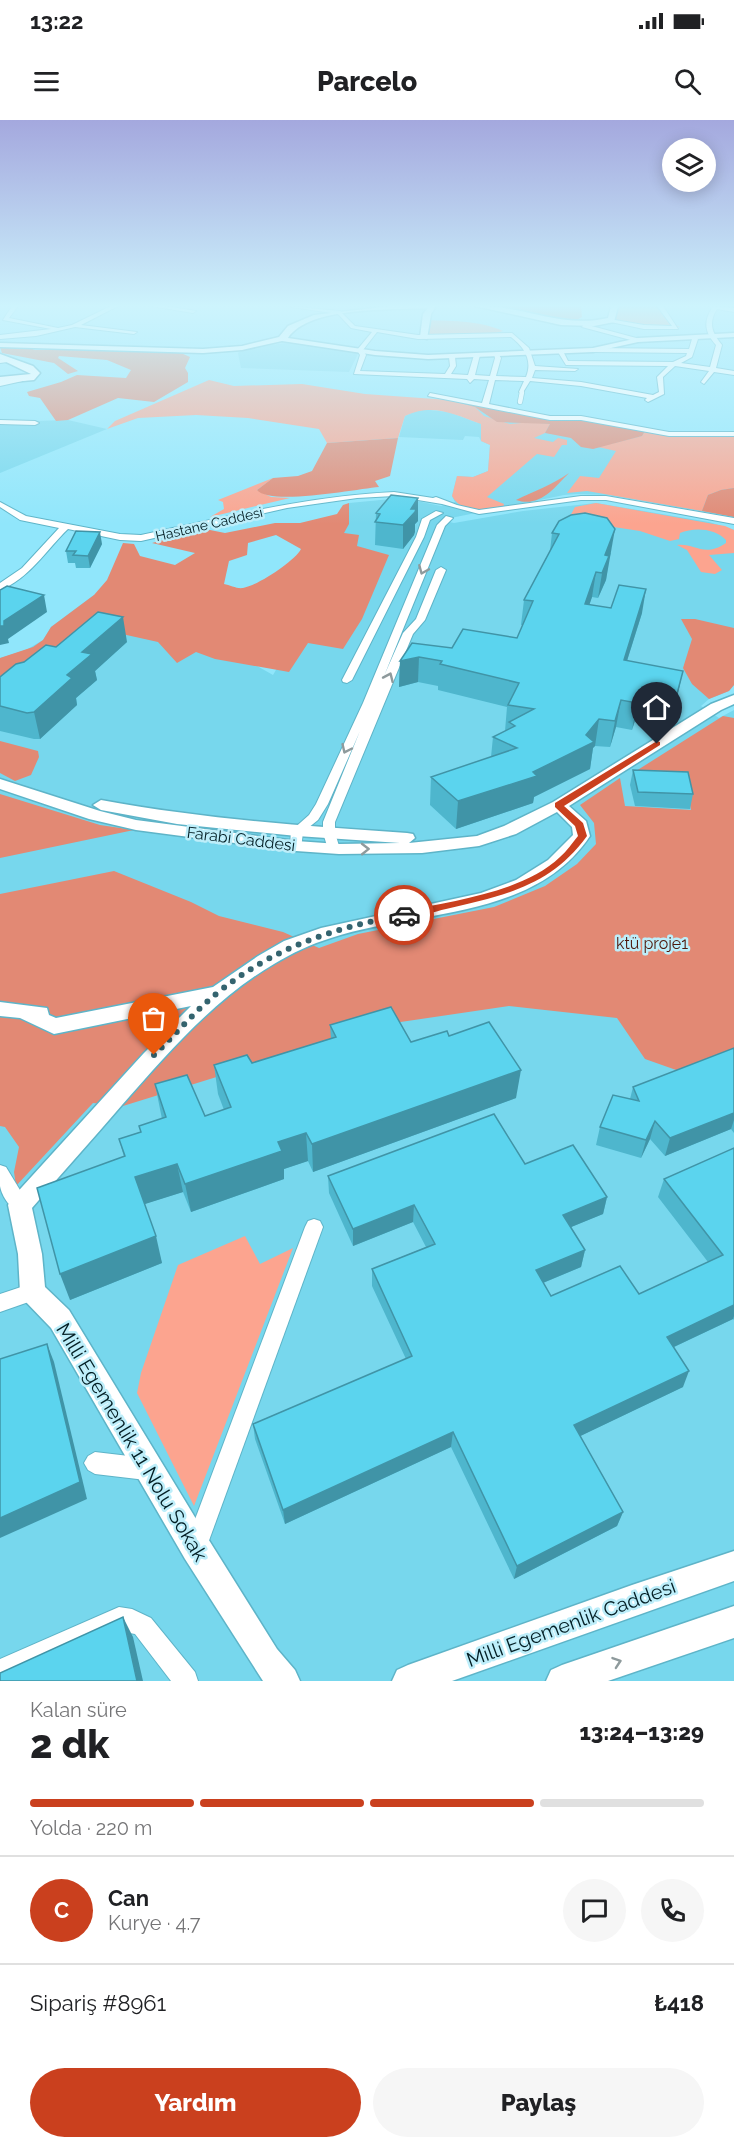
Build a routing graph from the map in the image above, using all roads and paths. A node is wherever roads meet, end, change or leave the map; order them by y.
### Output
1 (21, 379) edge
2 (491, 379) edge
3 (526, 379) joint
4 (660, 379) edge
5 (706, 379) edge
6 (0, 382) edge
7 (704, 382) dead end
8 (522, 392) joint
9 (430, 395) dead end
10 (520, 402) dead end
11 (485, 405) junction
12 (0, 422) edge
13 (35, 423) dead end
14 (734, 434) edge
15 (0, 504) edge
16 (449, 510) junction
17 (734, 521) edge
18 (734, 526) edge
19 (65, 527) junction
20 (441, 570) dead end
21 (0, 587) edge
22 (347, 680) dead end
23 (734, 692) edge
24 (734, 699) edge
25 (716, 707) junction
26 (0, 784) edge
27 (559, 805) junction
28 (297, 839) junction
29 (331, 841) junction
30 (216, 994) junction
31 (0, 1009) edge
32 (0, 1172) edge
33 (20, 1205) junction
34 (314, 1227) dead end
35 (33, 1292) junction
36 (0, 1303) edge
37 (95, 1463) dead end
38 (146, 1469) junction
39 (196, 1548) junction
40 (734, 1566) edge
41 (734, 1622) edge
42 (0, 1671) edge
43 (186, 1681) edge
44 (284, 1681) edge
45 (408, 1681) edge
46 (562, 1681) edge

1 - 6 street
2 - 11 street
3 - 4 street
3 - 8 street
5 - 7 street
8 - 10 street
9 - 11 street
11 - 14 street
12 - 13 street
15 - 19 street, Hastane Caddesi
16 - 17 street, Hastane Caddesi
16 - 18 street, Hastane Caddesi
16 - 19 street, Hastane Caddesi
16 - 22 street
16 -> 28 street
19 - 21 street
29 -> 20 street
23 - 25 street, Farabi Caddesi
24 - 25 street, Farabi Caddesi
25 - 27 street, Farabi Caddesi
26 - 28 street, Farabi Caddesi
27 - 29 street, Farabi Caddesi
27 - 30 street
28 - 29 street, Farabi Caddesi
30 - 31 street
30 - 33 street
32 - 33 street
33 - 35 street
34 - 39 street
35 - 36 street
35 - 38 street, Milli Egemenlik 11 Nolu Sokak
37 - 38 street
38 - 39 street, Milli Egemenlik 11 Nolu Sokak
39 - 44 street, Milli Egemenlik 11 Nolu Sokak
40 - 45 street, Milli Egemenlik Caddesi
46 -> 41 street
42 - 43 street

